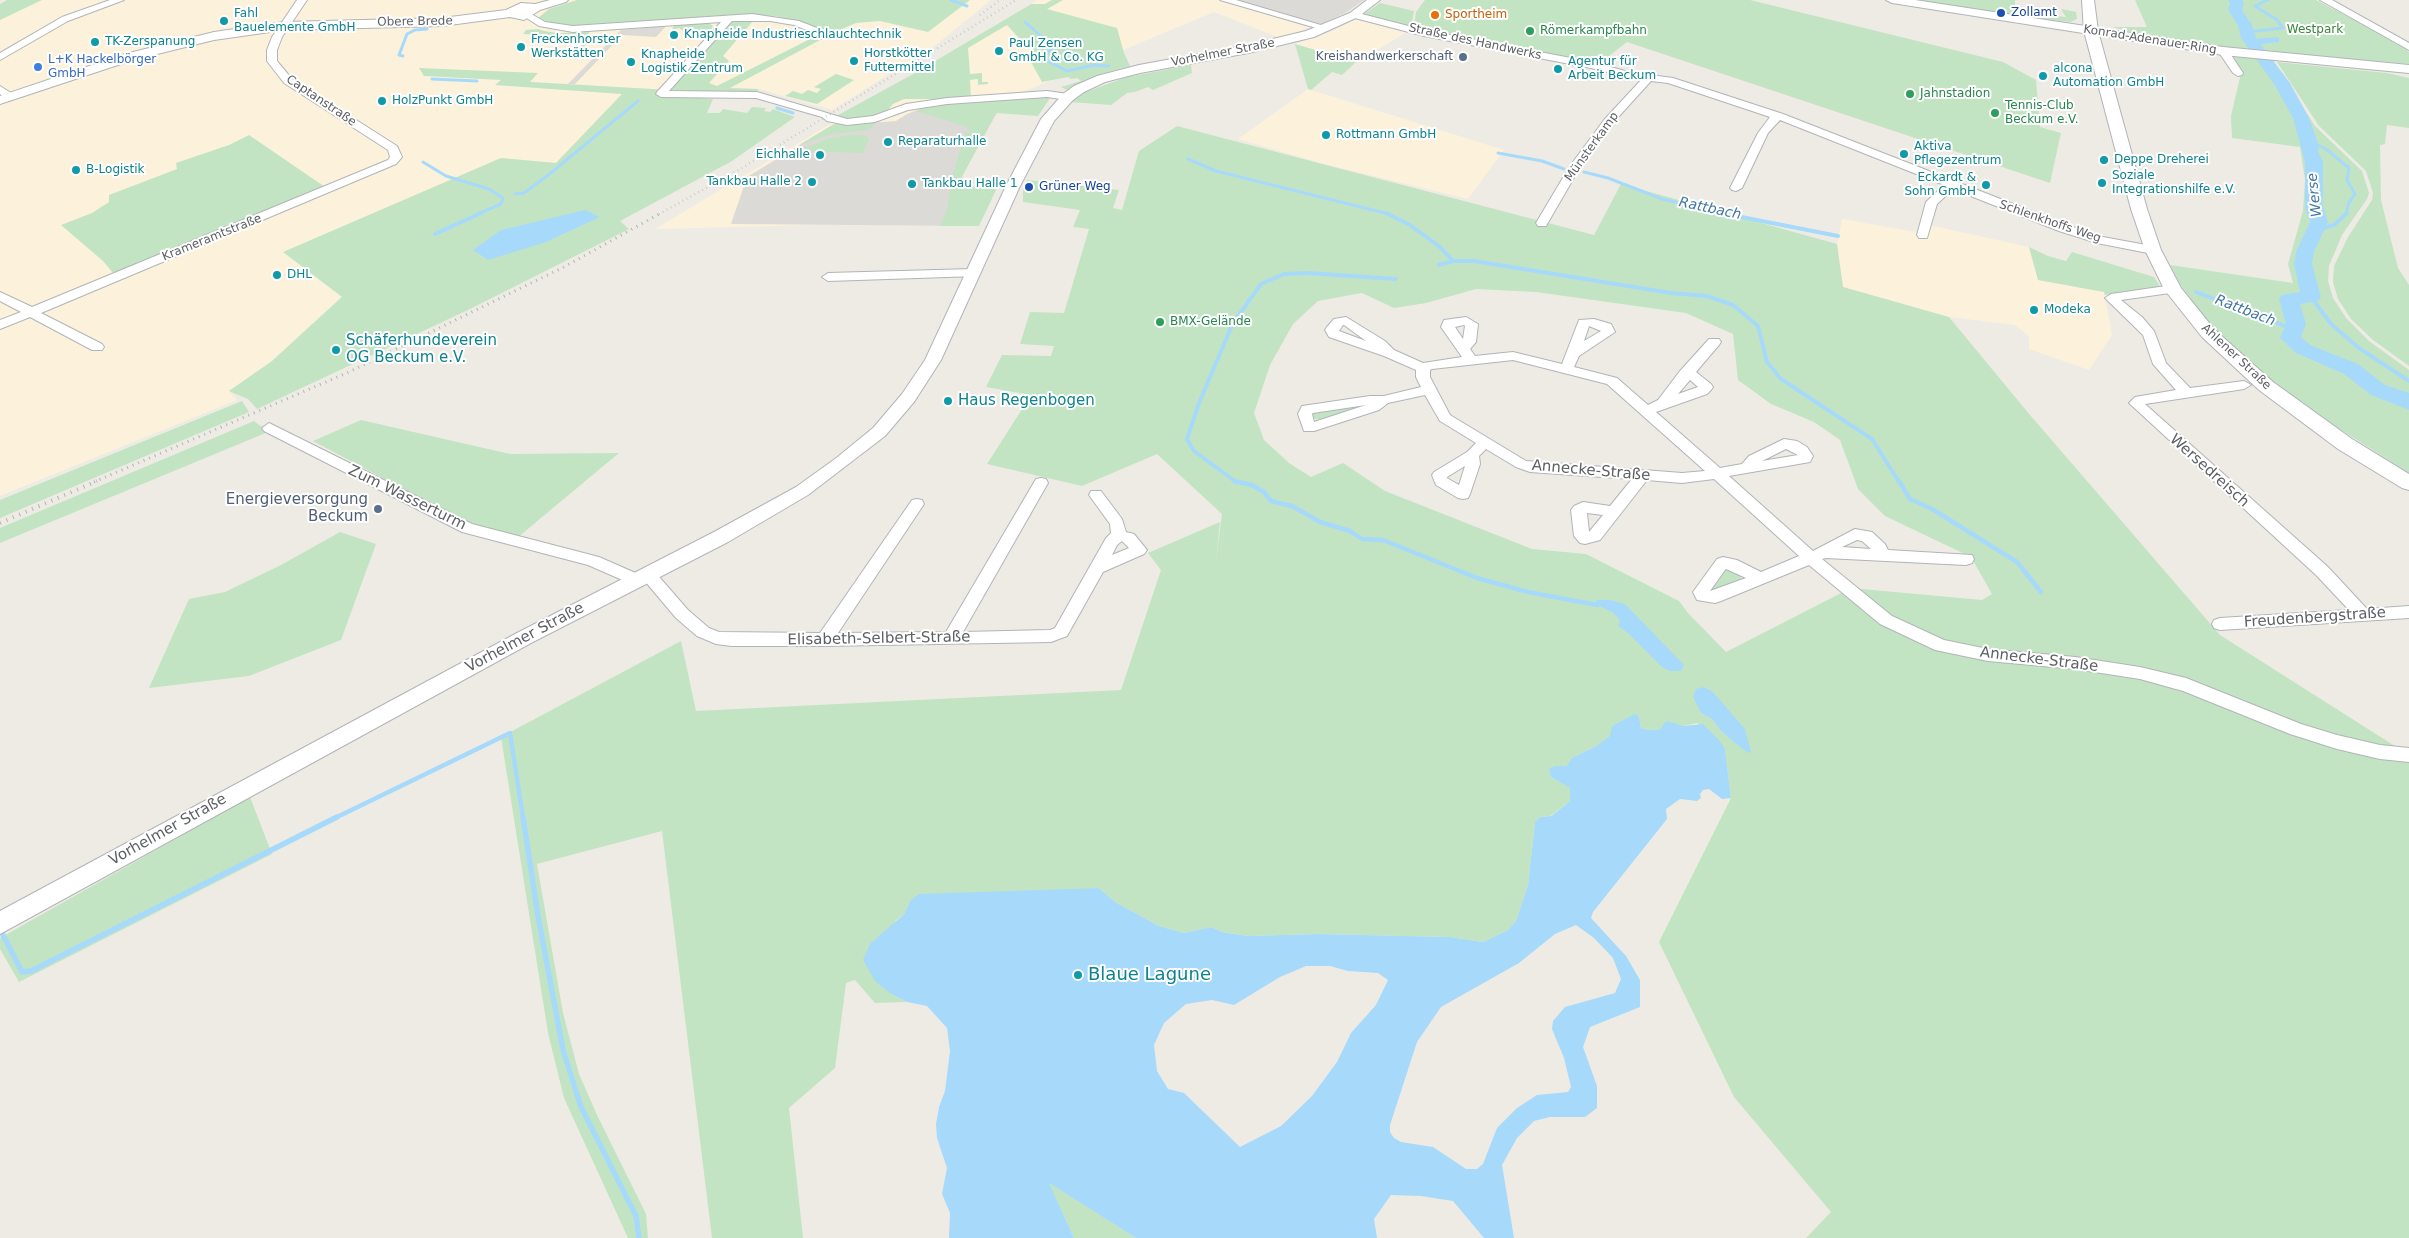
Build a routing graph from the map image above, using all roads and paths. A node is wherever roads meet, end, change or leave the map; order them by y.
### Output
1 (119, 0) edge
2 (302, 0) edge
3 (562, 0) edge
4 (1226, 0) edge
5 (1374, 0) edge
6 (1892, 0) edge
7 (2088, 0) edge
8 (2324, 0) edge
9 (531, 11) junction
10 (1354, 15) junction
11 (730, 18) junction
12 (284, 26) junction
13 (1326, 28) junction
14 (2091, 31) junction
15 (824, 37) dead end
16 (2409, 47) edge
17 (2223, 51) junction
18 (0, 57) edge
19 (1596, 66) joint
20 (2408, 70) edge
21 (2238, 73) dead end
22 (1649, 77) junction
23 (3, 95) edge
24 (1068, 97) junction
25 (1779, 116) junction
26 (826, 117) joint
27 (392, 162) joint
28 (1951, 185) junction
29 (1736, 188) dead end
30 (1542, 223) dead end
31 (1923, 235) dead end
32 (2153, 250) junction
33 (973, 272) junction
34 (828, 276) dead end
35 (2174, 289) junction
36 (0, 296) edge
37 (31, 312) junction
38 (0, 325) edge
39 (1714, 342) dead end
40 (97, 347) dead end
41 (1389, 353) dead end
42 (1574, 353) dead end
43 (1424, 368) junction
44 (1567, 369) junction
45 (1685, 374) junction
46 (2244, 385) dead end
47 (1429, 390) junction
48 (2188, 393) junction
49 (1384, 400) junction
50 (1663, 403) junction
51 (1647, 411) junction
52 (269, 428) dead end
53 (1485, 442) junction
54 (1472, 455) dead end
55 (1747, 468) dead end
56 (1718, 473) junction
57 (1642, 476) junction
58 (1041, 483) dead end
59 (2409, 483) edge
60 (1096, 496) dead end
61 (917, 504) dead end
62 (1614, 512) dead end
63 (1119, 535) junction
64 (1818, 555) junction
65 (1966, 559) dead end
66 (1097, 568) junction
67 (642, 577) junction
68 (1759, 578) dead end
69 (2409, 612) edge
70 (2362, 614) junction
71 (2220, 624) dead end
72 (951, 638) junction
73 (824, 640) junction
74 (2409, 756) edge
75 (0, 923) edge

1 - 18 street
2 - 12 street
3 - 9 street, Obere Brede
4 - 13 street
5 - 10 street, Vorhelmer Straße
6 - 14 street, Konrad-Adenauer-Ring
7 - 14 main road, Ahlener Straße
8 - 16 street
9 - 11 street
9 - 12 street, Obere Brede
10 - 13 street, Vorhelmer Straße
10 - 19 street, Straße des Handwerks
11 - 15 street
11 - 26 street
12 - 23 street, Obere Brede
12 - 27 street, Captanstraße
13 - 24 street, Vorhelmer Straße
14 - 17 street, Konrad-Adenauer-Ring
14 - 32 main road, Ahlener Straße
17 - 20 street, Konrad-Adenauer-Ring
17 - 21 street
19 - 22 street, Schlenkhoffs Weg
22 - 25 street, Schlenkhoffs Weg
22 - 30 street, Münsterkamp
24 - 26 street
24 - 33 street, Vorhelmer Straße
25 - 28 street, Schlenkhoffs Weg
25 - 29 street
27 - 37 street, Krameramtstraße
28 - 31 street
28 - 32 street, Schlenkhoffs Weg
32 - 35 main road, Ahlener Straße
33 - 34 street
33 - 67 street, Vorhelmer Straße
35 - 48 street
35 - 59 main road, Ahlener Straße
36 - 37 street
37 - 38 street, Krameramtstraße
37 - 40 street
39 - 45 street
41 - 43 street
42 - 44 street
43 - 44 street, Annecke-Straße
43 - 47 street, Annecke-Straße
44 - 51 street, Annecke-Straße
45 - 50 street
45 - 50 street
46 - 48 street, Wersedreisch
47 - 49 street
47 - 53 street, Annecke-Straße
48 - 70 street, Wersedreisch
49 - 49 street
50 - 51 street
51 - 56 street, Annecke-Straße
52 - 67 street, Zum Wasserturm
53 - 54 street
53 - 57 street, Annecke-Straße
55 - 56 street
56 - 57 street, Annecke-Straße
56 - 64 street, Annecke-Straße
57 - 62 street
58 - 72 street
60 - 63 street
61 - 73 street
63 - 66 street, Elisabeth-Selbert-Straße
63 - 66 street
64 - 65 street
64 - 68 street
64 - 74 street, Annecke-Straße
66 - 72 street, Elisabeth-Selbert-Straße
67 - 73 street, Elisabeth-Selbert-Straße
67 - 75 street, Vorhelmer Straße
69 - 70 street, Freudenbergstraße
70 - 71 street, Freudenbergstraße
72 - 73 street, Elisabeth-Selbert-Straße

